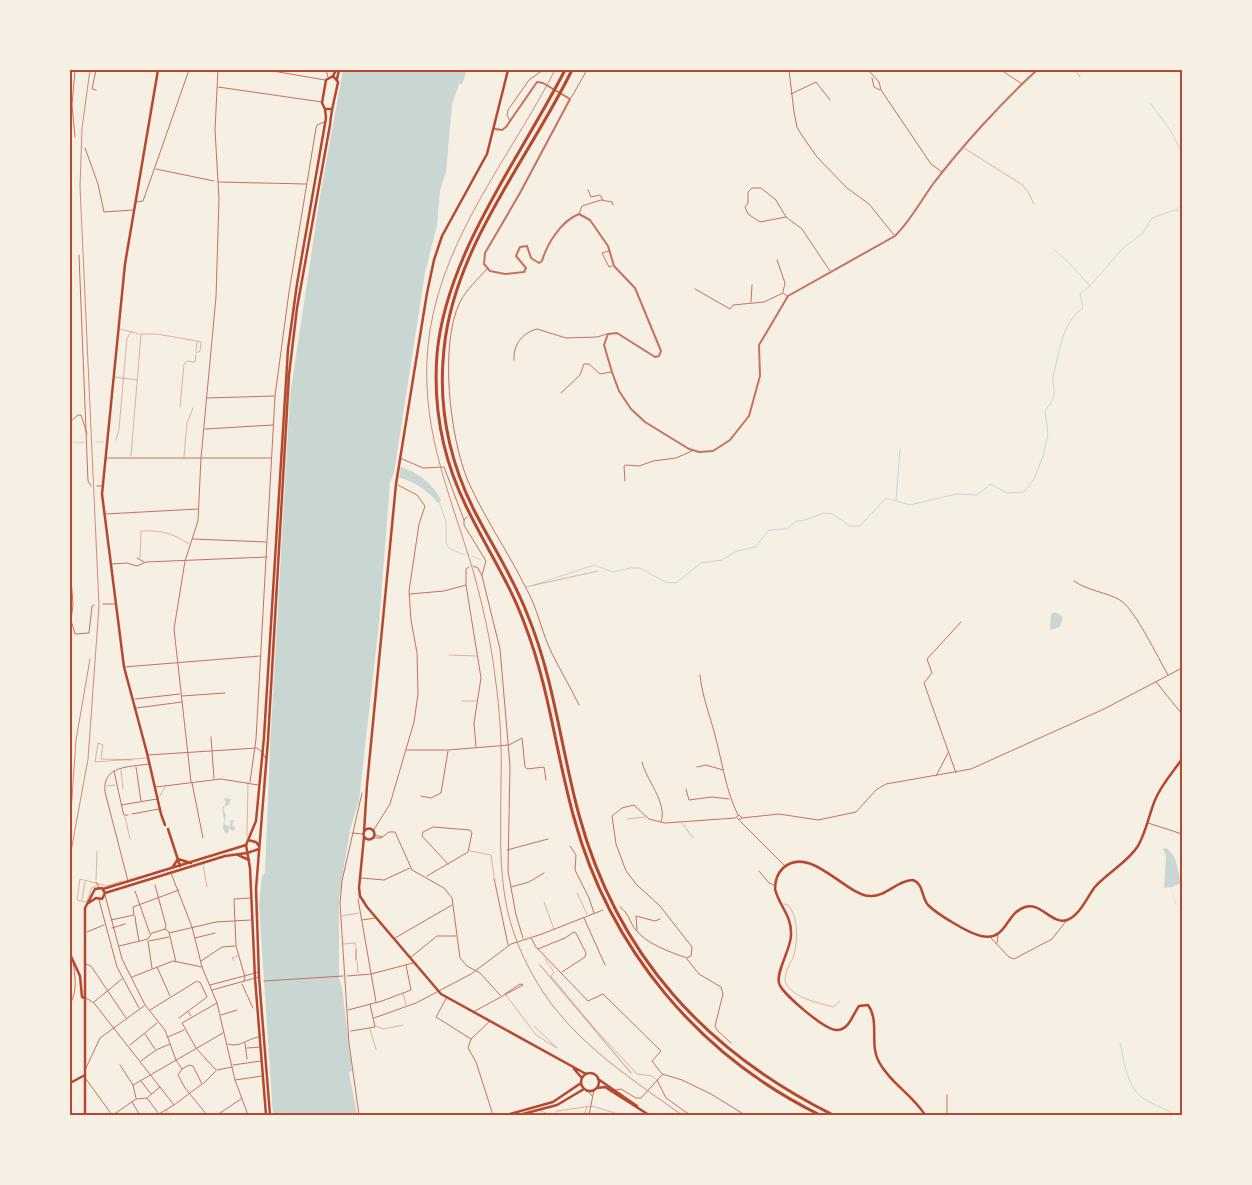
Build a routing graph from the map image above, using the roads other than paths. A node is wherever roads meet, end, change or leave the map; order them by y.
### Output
1 (75, 70) edge
2 (96, 70) edge
3 (158, 70) edge
4 (190, 70) edge
5 (218, 70) edge
6 (267, 70) edge
7 (326, 70) edge
8 (338, 70) edge
9 (508, 70) edge
10 (543, 70) edge
11 (566, 70) edge
12 (572, 70) edge
13 (587, 70) edge
14 (790, 70) edge
15 (868, 70) edge
16 (1001, 70) edge
17 (1037, 70) edge
18 (1075, 70) edge
19 (333, 76) junction
20 (872, 77) junction
21 (1080, 77) dead end
22 (327, 78) junction
23 (337, 79) junction
24 (1023, 84) junction
25 (217, 87) junction
26 (96, 90) dead end
27 (880, 90) junction
28 (791, 94) junction
29 (569, 98) junction
30 (830, 100) dead end
31 (322, 102) junction
32 (324, 109) junction
33 (331, 109) junction
34 (326, 120) junction
35 (510, 121) junction
36 (495, 129) junction
37 (75, 137) dead end
38 (85, 148) dead end
39 (964, 148) junction
40 (156, 168) junction
41 (943, 172) junction
42 (214, 181) dead end
43 (218, 182) junction
44 (306, 184) junction
45 (588, 190) dead end
46 (603, 200) junction
47 (136, 202) junction
48 (1034, 204) dead end
49 (613, 205) dead end
50 (134, 210) junction
51 (578, 214) junction
52 (786, 217) junction
53 (895, 236) junction
54 (610, 250) junction
55 (79, 254) dead end
56 (777, 260) dead end
57 (614, 266) junction
58 (487, 269) junction
59 (831, 272) junction
60 (752, 285) dead end
61 (695, 290) dead end
62 (783, 293) junction
63 (788, 296) junction
64 (750, 303) junction
65 (119, 329) junction
66 (132, 331) junction
67 (140, 334) junction
68 (608, 334) junction
69 (197, 341) junction
70 (196, 353) junction
71 (514, 360) dead end
72 (612, 372) junction
73 (114, 376) junction
74 (124, 378) junction
75 (136, 380) junction
76 (561, 393) dead end
77 (275, 396) junction
78 (206, 398) junction
79 (180, 407) dead end
80 (193, 408) dead end
81 (70, 422) edge
82 (274, 425) junction
83 (204, 429) junction
84 (87, 435) junction
85 (116, 440) dead end
86 (693, 451) junction
87 (106, 458) junction
88 (131, 458) junction
89 (184, 458) junction
90 (201, 458) junction
91 (272, 458) junction
92 (400, 458) junction
93 (625, 481) dead end
94 (396, 484) junction
95 (91, 486) dead end
96 (97, 486) dead end
97 (103, 486) junction
98 (198, 509) junction
99 (484, 509) junction
100 (480, 511) dead end
101 (104, 514) junction
102 (467, 517) dead end
103 (464, 520) junction
104 (192, 539) junction
105 (267, 542) junction
106 (190, 545) junction
107 (267, 557) junction
108 (136, 558) dead end
109 (140, 558) dead end
110 (186, 560) junction
111 (70, 561) edge
112 (145, 562) junction
113 (110, 564) junction
114 (473, 566) dead end
115 (469, 567) dead end
116 (598, 571) dead end
117 (482, 576) junction
118 (1074, 581) dead end
119 (466, 585) junction
120 (526, 587) junction
121 (410, 594) junction
122 (94, 604) dead end
123 (103, 604) dead end
124 (115, 604) junction
125 (961, 622) dead end
126 (449, 655) dead end
127 (261, 656) junction
128 (478, 656) junction
129 (177, 663) junction
130 (124, 667) junction
131 (1182, 668) edge
132 (700, 674) dead end
133 (1168, 675) junction
134 (1156, 682) junction
135 (224, 693) dead end
136 (181, 695) junction
137 (133, 700) junction
138 (462, 701) dead end
139 (182, 702) junction
140 (477, 702) junction
141 (578, 705) dead end
142 (136, 708) junction
143 (1182, 714) edge
144 (212, 737) dead end
145 (509, 745) junction
146 (476, 747) junction
147 (255, 748) junction
148 (212, 750) junction
149 (406, 750) junction
150 (448, 750) junction
151 (188, 752) junction
152 (262, 752) junction
153 (948, 753) junction
154 (148, 756) junction
155 (1182, 759) edge
156 (132, 760) junction
157 (266, 760) junction
158 (642, 762) dead end
159 (150, 764) junction
160 (136, 766) junction
161 (697, 767) dead end
162 (120, 768) junction
163 (114, 770) junction
164 (723, 770) junction
165 (956, 773) junction
166 (936, 776) junction
167 (214, 780) junction
168 (546, 780) dead end
169 (192, 782) junction
170 (249, 782) junction
171 (116, 784) junction
172 (165, 785) junction
173 (259, 785) junction
174 (107, 786) dead end
175 (155, 787) junction
176 (123, 788) dead end
177 (686, 789) dead end
178 (362, 793) dead end
179 (421, 796) dead end
180 (158, 798) junction
181 (730, 800) junction
182 (141, 802) junction
183 (120, 805) junction
184 (159, 809) junction
185 (132, 814) dead end
186 (124, 815) junction
187 (128, 815) dead end
188 (738, 815) junction
189 (646, 816) junction
190 (736, 818) junction
191 (742, 818) junction
192 (627, 819) dead end
193 (365, 820) junction
194 (740, 820) junction
195 (660, 822) junction
196 (682, 823) junction
197 (1147, 823) junction
198 (165, 825) dead end
199 (168, 829) dead end
200 (373, 831) junction
201 (352, 833) junction
202 (364, 834) junction
203 (1182, 834) edge
204 (383, 837) junction
205 (203, 838) dead end
206 (693, 838) dead end
207 (130, 839) dead end
208 (371, 839) junction
209 (548, 839) dead end
210 (248, 840) junction
211 (246, 845) junction
212 (570, 846) dead end
213 (260, 848) junction
214 (363, 848) junction
215 (507, 850) junction
216 (97, 851) dead end
217 (470, 851) junction
218 (247, 853) junction
219 (236, 854) junction
220 (178, 859) junction
221 (249, 860) junction
222 (191, 863) junction
223 (203, 863) junction
224 (448, 864) junction
225 (785, 866) junction
226 (180, 868) junction
227 (410, 868) junction
228 (171, 871) junction
229 (759, 871) dead end
230 (544, 873) dead end
231 (426, 876) junction
232 (360, 878) junction
233 (494, 878) joint
234 (86, 880) junction
235 (96, 882) junction
236 (129, 882) junction
237 (155, 885) dead end
238 (775, 885) junction
239 (207, 887) dead end
240 (510, 887) junction
241 (101, 888) junction
242 (179, 890) junction
243 (136, 891) dead end
244 (577, 893) dead end
245 (94, 894) junction
246 (105, 894) junction
247 (360, 896) junction
248 (158, 898) junction
249 (252, 898) junction
250 (98, 899) junction
251 (82, 901) junction
252 (544, 902) dead end
253 (87, 903) junction
254 (141, 904) junction
255 (782, 904) junction
256 (453, 905) junction
257 (620, 907) dead end
258 (603, 910) dead end
259 (361, 913) junction
260 (594, 914) junction
261 (134, 915) junction
262 (588, 916) junction
263 (341, 917) junction
264 (584, 917) junction
265 (376, 918) junction
266 (660, 919) dead end
267 (254, 920) junction
268 (362, 920) junction
269 (1068, 920) junction
270 (110, 921) junction
271 (235, 921) junction
272 (104, 924) junction
273 (125, 924) dead end
274 (192, 927) junction
275 (112, 928) junction
276 (554, 929) junction
277 (164, 930) junction
278 (636, 931) junction
279 (85, 932) junction
280 (169, 932) junction
281 (215, 933) dead end
282 (150, 934) junction
283 (998, 934) junction
284 (458, 936) junction
285 (169, 937) junction
286 (990, 937) junction
287 (194, 938) junction
288 (531, 938) junction
289 (394, 939) junction
290 (523, 939) junction
291 (148, 940) junction
292 (139, 941) junction
293 (343, 944) junction
294 (997, 944) junction
295 (510, 945) junction
296 (118, 946) junction
297 (236, 946) junction
298 (356, 949) joint
299 (538, 949) junction
300 (70, 954) edge
301 (239, 956) junction
302 (546, 957) junction
303 (410, 958) junction
304 (686, 958) junction
305 (356, 960) joint
306 (74, 961) junction
307 (200, 961) junction
308 (176, 962) junction
309 (234, 962) dead end
310 (414, 963) junction
311 (85, 964) junction
312 (406, 965) junction
313 (606, 965) dead end
314 (157, 966) junction
315 (202, 967) junction
316 (152, 968) junction
317 (475, 971) junction
318 (257, 972) junction
319 (561, 972) junction
320 (371, 974) junction
321 (245, 975) junction
322 (359, 975) junction
323 (259, 977) junction
324 (122, 978) junction
325 (131, 978) junction
326 (255, 978) junction
327 (244, 981) junction
328 (241, 982) junction
329 (264, 982) dead end
330 (209, 985) junction
331 (212, 990) junction
332 (108, 991) junction
333 (437, 991) junction
334 (403, 993) junction
335 (505, 994) junction
336 (170, 996) junction
337 (501, 996) junction
338 (447, 997) junction
339 (85, 998) junction
340 (840, 1001) dead end
341 (94, 1002) junction
342 (376, 1002) junction
343 (217, 1003) junction
344 (70, 1004) edge
345 (370, 1004) junction
346 (145, 1005) junction
347 (406, 1006) junction
348 (139, 1008) junction
349 (253, 1008) dead end
350 (237, 1010) dead end
351 (348, 1010) junction
352 (149, 1011) junction
353 (188, 1011) junction
354 (474, 1013) junction
355 (220, 1015) junction
356 (191, 1016) junction
357 (126, 1018) junction
358 (179, 1018) dead end
359 (374, 1018) junction
360 (490, 1021) junction
361 (157, 1023) junction
362 (403, 1025) dead end
363 (376, 1026) junction
364 (534, 1026) dead end
365 (114, 1027) junction
366 (184, 1029) junction
367 (370, 1029) junction
368 (350, 1031) junction
369 (224, 1032) junction
370 (145, 1034) junction
371 (258, 1037) dead end
372 (168, 1038) junction
373 (471, 1039) junction
374 (170, 1043) junction
375 (246, 1043) junction
376 (731, 1043) dead end
377 (228, 1044) junction
378 (129, 1046) junction
379 (261, 1047) junction
380 (197, 1048) junction
381 (246, 1048) junction
382 (376, 1049) dead end
383 (156, 1050) junction
384 (247, 1059) dead end
385 (141, 1061) junction
386 (177, 1061) junction
387 (262, 1061) junction
388 (120, 1065) dead end
389 (232, 1066) junction
390 (85, 1068) junction
391 (573, 1068) junction
392 (182, 1069) junction
393 (216, 1070) junction
394 (152, 1074) junction
395 (586, 1074) junction
396 (662, 1074) junction
397 (263, 1076) junction
398 (85, 1077) junction
399 (582, 1078) junction
400 (598, 1079) junction
401 (141, 1080) junction
402 (235, 1080) junction
403 (657, 1080) junction
404 (70, 1083) edge
405 (581, 1083) junction
406 (202, 1084) junction
407 (133, 1085) junction
408 (161, 1087) junction
409 (606, 1088) junction
410 (584, 1089) junction
411 (595, 1089) junction
412 (615, 1090) junction
413 (588, 1091) junction
414 (152, 1094) junction
415 (189, 1094) junction
416 (948, 1095) dead end
417 (592, 1096) junction
418 (147, 1098) junction
419 (241, 1098) junction
420 (136, 1099) junction
421 (132, 1102) junction
422 (174, 1105) junction
423 (592, 1106) junction
424 (587, 1107) junction
425 (166, 1110) junction
426 (540, 1110) junction
427 (644, 1112) junction
428 (159, 1114) edge
429 (589, 1114) edge
430 (85, 1115) edge
431 (112, 1115) edge
432 (140, 1115) edge
433 (170, 1115) edge
434 (207, 1115) edge
435 (217, 1115) edge
436 (248, 1115) edge
437 (268, 1115) edge
438 (359, 1115) edge
439 (493, 1115) edge
440 (506, 1115) edge
441 (519, 1115) edge
442 (550, 1115) edge
443 (556, 1115) edge
444 (584, 1115) edge
445 (596, 1115) edge
446 (621, 1115) edge
447 (633, 1115) edge
448 (636, 1115) edge
449 (649, 1115) edge
450 (690, 1115) edge
451 (745, 1115) edge
452 (820, 1115) edge
453 (833, 1115) edge
454 (925, 1115) edge
455 (947, 1115) edge

1 - 37 street
2 - 26 street
3 - 47 main road
4 - 40 street
5 - 25 street
6 - 22 street
7 - 22 street
8 - 19 main road
8 - 23 main road
9 - 36 main road
10 - 35 street
11 - 452 highway
12 - 453 highway
13 - 29 street
14 - 28 street
15 - 20 street
16 - 24 street
17 - 24 street
18 - 21 lane
19 - 22 main road
19 - 23 main road
20 - 27 street
20 - 27 street
22 - 31 main road
23 - 33 main road
24 - 39 street
25 - 31 street
25 - 43 street
27 - 41 street
28 - 30 street
28 - 53 street
29 - 35 street
29 - 58 street
31 - 32 main road
32 - 33 main road
32 - 34 main road
33 - 157 main road
34 - 44 street
34 - 152 main road
35 - 36 street
36 - 92 main road
38 - 50 street
39 - 41 street
39 - 48 lane
40 - 42 street
40 - 47 street
41 - 53 street
43 - 44 street
43 - 78 street
44 - 77 street
45 - 46 street
46 - 49 street
46 - 51 street
47 - 50 main road
50 - 65 main road
51 - 54 street
51 - 58 street
52 - 52 street
52 - 59 street
53 - 59 street
54 - 57 street
54 - 57 street
55 - 84 street
56 - 62 street
57 - 68 street
58 - 99 street
59 - 63 street
60 - 64 street
61 - 64 street
62 - 63 street
62 - 64 street
63 - 86 street
65 - 66 lane
65 - 73 main road
66 - 67 lane
66 - 74 lane
67 - 69 lane
67 - 75 lane
68 - 71 street
68 - 72 street
69 - 70 lane
69 - 70 lane
70 - 79 lane
72 - 76 street
72 - 86 street
73 - 74 lane
73 - 87 main road
74 - 75 lane
74 - 85 lane
75 - 88 lane
77 - 78 street
77 - 82 street
78 - 83 street
80 - 89 lane
81 - 84 street
82 - 83 street
82 - 91 street
83 - 90 street
84 - 95 street
86 - 93 street
87 - 88 street
87 - 97 main road
88 - 89 street
89 - 90 street
90 - 91 street
90 - 98 street
91 - 105 street
92 - 94 main road
92 - 103 street
94 - 121 street
94 - 193 main road
96 - 97 street
97 - 101 main road
98 - 101 street
98 - 104 street
99 - 100 street
99 - 120 street
101 - 113 main road
102 - 103 street
103 - 117 street
104 - 105 street
104 - 106 street
105 - 107 street
106 - 109 lane
106 - 110 street
107 - 110 street
107 - 127 street
108 - 112 street
110 - 112 street
110 - 129 street
111 - 122 street
112 - 113 street
113 - 124 main road
114 - 117 street
115 - 119 street
116 - 120 lane
117 - 145 street
118 - 133 street
119 - 121 street
119 - 128 street
120 - 141 street
121 - 149 street
123 - 124 street
124 - 130 main road
125 - 153 street
126 - 128 lane
127 - 129 street
127 - 147 street
128 - 140 street
129 - 130 street
129 - 136 street
130 - 137 main road
131 - 133 street
132 - 164 street
133 - 134 street
134 - 143 street
134 - 165 street
135 - 136 street
136 - 137 street
136 - 139 street
137 - 142 main road
138 - 140 lane
139 - 142 street
139 - 151 street
140 - 146 street
142 - 154 main road
144 - 148 street
145 - 146 street
145 - 168 street
145 - 215 street
146 - 150 street
147 - 148 street
147 - 152 street
147 - 170 street
148 - 151 street
148 - 167 street
149 - 150 street
149 - 200 street
150 - 179 street
151 - 154 street
151 - 169 street
152 - 157 street
152 - 173 main road
153 - 165 street
153 - 166 street
154 - 156 lane
154 - 159 main road
155 - 197 main road
156 - 156 lane
157 - 213 main road
158 - 195 street
159 - 160 street
159 - 175 main road
160 - 162 street
160 - 182 street
161 - 164 street
162 - 163 street
162 - 176 lane
163 - 171 street
163 - 236 street
164 - 181 street
165 - 166 street
166 - 191 street
167 - 169 street
167 - 170 street
169 - 172 street
169 - 205 street
170 - 173 street
170 - 210 lane
171 - 174 lane
171 - 183 street
172 - 175 street
172 - 180 lane
173 - 210 main road
175 - 180 main road
177 - 181 street
178 - 201 street
180 - 182 street
180 - 184 main road
181 - 188 street
182 - 183 street
183 - 186 street
184 - 185 street
184 - 198 main road
186 - 187 street
186 - 207 lane
188 - 190 street
188 - 191 street
189 - 192 lane
189 - 195 street
189 - 304 street
190 - 194 street
190 - 196 street
191 - 194 street
193 - 200 main road
193 - 202 main road
194 - 225 street
195 - 196 street
196 - 206 lane
197 - 203 street
197 - 269 main road
199 - 220 main road
200 - 202 main road
200 - 204 street
200 - 208 main road
201 - 202 street
201 - 263 street
202 - 208 main road
202 - 214 main road
204 - 208 street
204 - 227 street
208 - 214 main road
209 - 215 street
210 - 211 main road
210 - 213 main road
211 - 218 main road
211 - 222 main road
212 - 260 street
213 - 218 main road
213 - 318 main road
214 - 232 main road
215 - 240 street
216 - 235 lane
217 - 224 street
217 - 224 street
217 - 233 lane
218 - 219 main road
218 - 221 main road
219 - 221 main road
219 - 223 main road
220 - 222 main road
220 - 226 main road
220 - 228 main road
221 - 249 main road
222 - 226 main road
223 - 226 main road
223 - 239 lane
224 - 231 street
225 - 238 main road
225 - 286 main road
226 - 228 main road
227 - 231 street
227 - 232 street
228 - 236 main road
228 - 242 street
228 - 246 main road
229 - 238 street
230 - 240 street
231 - 256 street
232 - 247 main road
233 - 295 street
234 - 235 lane
234 - 251 lane
234 - 251 lane
235 - 236 lane
235 - 241 street
236 - 241 main road
237 - 248 street
238 - 255 main road
240 - 290 street
241 - 245 main road
241 - 246 main road
241 - 253 lane
242 - 248 street
242 - 274 street
243 - 254 street
244 - 262 lane
245 - 250 main road
245 - 253 main road
246 - 250 main road
246 - 270 street
247 - 259 street
247 - 265 main road
248 - 254 street
248 - 277 street
249 - 267 main road
249 - 271 street
250 - 253 main road
250 - 272 street
251 - 253 lane
252 - 276 lane
253 - 279 main road
254 - 261 street
254 - 282 street
255 - 340 lane
255 - 454 main road
256 - 284 street
256 - 289 street
257 - 278 street
258 - 260 street
259 - 263 lane
259 - 268 street
260 - 262 street
261 - 270 street
261 - 292 street
262 - 264 street
263 - 293 street
264 - 276 street
264 - 313 street
265 - 268 street
265 - 289 main road
266 - 278 street
267 - 271 street
267 - 318 main road
268 - 320 street
269 - 283 main road
269 - 294 street
270 - 275 street
271 - 274 street
271 - 297 street
272 - 279 street
272 - 324 street
273 - 275 street
274 - 280 street
274 - 287 street
275 - 296 street
276 - 288 street
277 - 280 street
277 - 282 street
278 - 304 street
279 - 311 main road
280 - 285 street
281 - 287 street
282 - 291 street
283 - 286 main road
283 - 294 street
284 - 303 street
284 - 317 street
285 - 291 street
285 - 308 street
286 - 294 street
287 - 307 street
288 - 290 street
288 - 299 street
289 - 303 main road
290 - 295 street
291 - 292 street
291 - 316 street
292 - 296 street
293 - 298 lane
293 - 351 street
295 - 317 street
296 - 325 street
297 - 301 street
297 - 307 street
298 - 305 street
299 - 302 street
299 - 319 street
300 - 306 main road
301 - 309 lane
301 - 321 street
302 - 319 street
302 - 403 lane
303 - 310 main road
304 - 376 street
305 - 322 lane
306 - 339 main road
306 - 344 street
307 - 315 street
308 - 314 street
308 - 315 street
310 - 312 street
310 - 333 main road
311 - 332 street
311 - 339 main road
312 - 320 street
312 - 334 street
314 - 316 street
314 - 336 street
315 - 330 street
316 - 325 street
317 - 333 street
317 - 337 street
318 - 321 street
318 - 323 main road
318 - 326 main road
319 - 396 street
320 - 322 street
320 - 342 street
321 - 327 street
321 - 330 street
322 - 329 street
323 - 326 street
323 - 437 main road
324 - 332 street
324 - 348 street
325 - 346 street
326 - 327 street
326 - 379 main road
327 - 328 street
328 - 331 street
328 - 349 street
330 - 331 street
331 - 343 street
332 - 341 street
332 - 357 street
333 - 338 main road
333 - 347 street
334 - 342 street
334 - 347 lane
335 - 335 street
335 - 337 street
335 - 364 lane
336 - 352 street
336 - 353 street
337 - 354 street
338 - 354 main road
338 - 373 street
339 - 341 street
339 - 390 main road
341 - 365 street
342 - 345 street
343 - 355 street
343 - 356 street
345 - 351 street
345 - 359 street
346 - 348 street
346 - 352 street
347 - 359 street
348 - 357 street
350 - 355 street
351 - 368 street
352 - 361 street
353 - 356 street
353 - 358 street
354 - 360 main road
355 - 369 street
356 - 366 street
357 - 365 street
359 - 363 street
360 - 373 street
360 - 391 main road
361 - 370 street
361 - 372 street
362 - 363 lane
363 - 367 street
365 - 378 street
365 - 390 street
366 - 372 street
366 - 380 street
367 - 368 street
367 - 382 lane
368 - 438 street
369 - 377 street
369 - 380 street
370 - 378 street
370 - 383 street
371 - 375 street
372 - 374 street
373 - 439 street
374 - 383 street
374 - 386 street
375 - 377 street
375 - 381 street
377 - 389 street
378 - 385 street
379 - 381 street
379 - 387 main road
380 - 386 street
380 - 393 street
381 - 384 street
383 - 385 street
385 - 394 street
386 - 392 street
386 - 394 street
387 - 389 street
387 - 397 main road
388 - 407 street
389 - 393 street
389 - 402 street
390 - 398 main road
391 - 395 main road
391 - 399 main road
392 - 406 street
392 - 415 street
393 - 406 street
394 - 401 street
394 - 408 street
395 - 399 main road
395 - 400 main road
396 - 403 street
396 - 451 street
397 - 402 street
397 - 437 main road
398 - 404 main road
398 - 430 main road
398 - 431 street
399 - 405 main road
400 - 411 main road
400 - 412 main road
401 - 407 street
401 - 414 street
402 - 419 street
403 - 412 street
403 - 450 street
405 - 410 main road
405 - 440 main road
406 - 415 street
407 - 420 street
408 - 414 street
408 - 422 street
409 - 411 main road
409 - 412 main road
409 - 427 main road
410 - 413 main road
410 - 426 main road
411 - 413 main road
411 - 417 street
412 - 427 main road
413 - 417 street
414 - 418 street
415 - 422 street
415 - 434 street
416 - 455 street
417 - 423 street
418 - 420 street
418 - 428 street
419 - 435 street
419 - 436 street
420 - 421 street
421 - 431 street
421 - 432 street
422 - 425 street
423 - 424 lane
423 - 429 street
423 - 446 lane
424 - 443 lane
424 - 444 lane
425 - 428 street
425 - 433 lane
426 - 441 main road
426 - 442 lane
427 - 449 main road
429 - 445 street
447 - 448 lane

